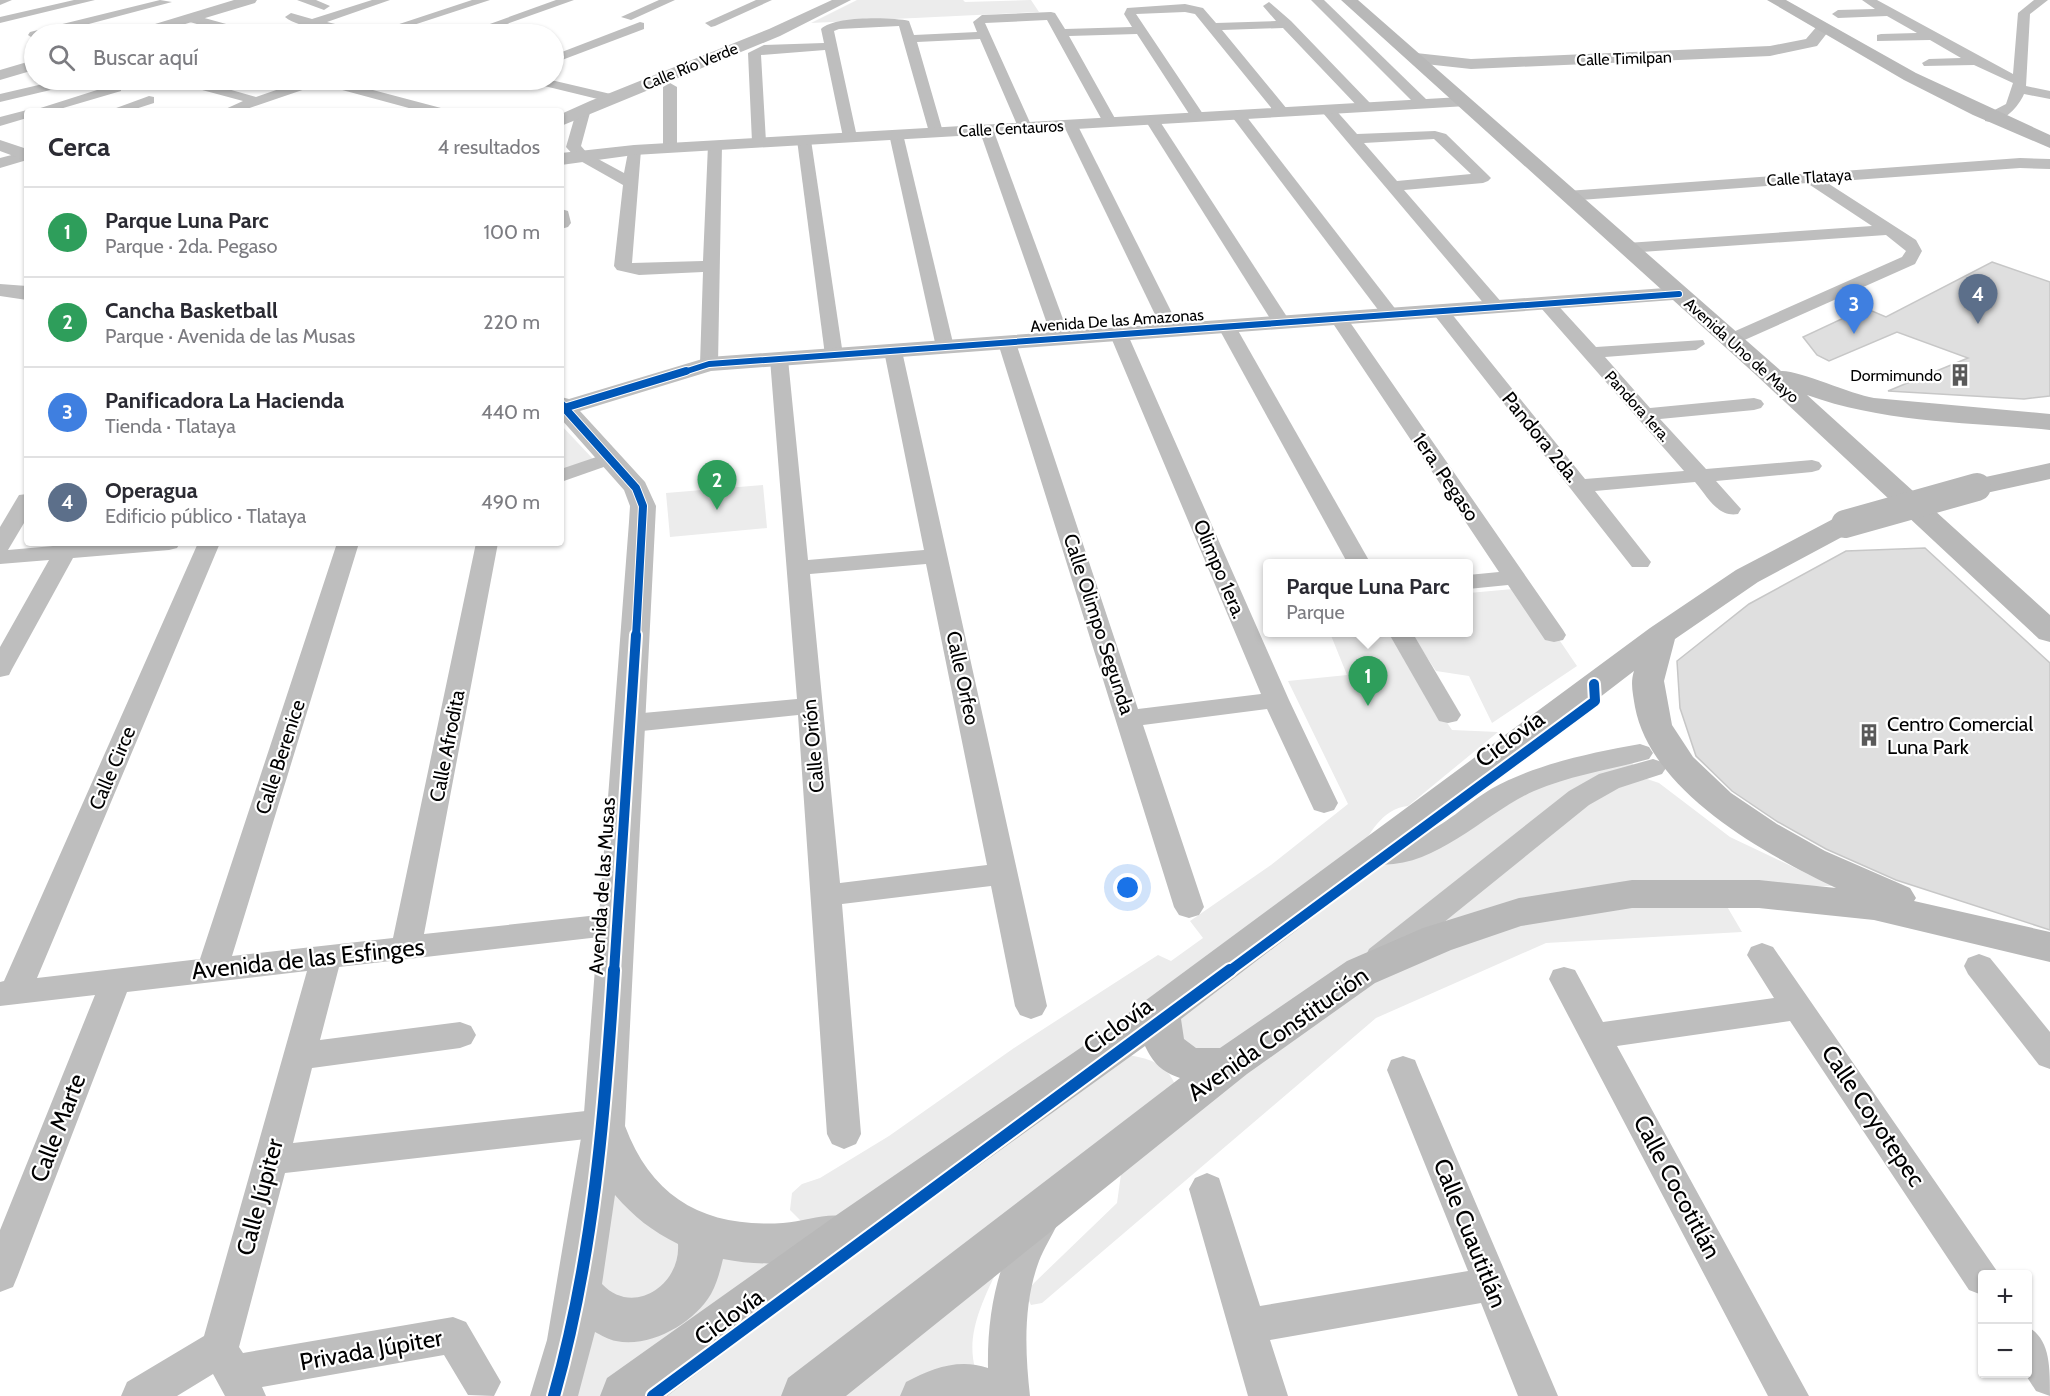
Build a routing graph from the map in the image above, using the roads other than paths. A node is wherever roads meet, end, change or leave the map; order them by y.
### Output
1 (6, 0) edge
2 (89, 0) edge
3 (250, 0) edge
4 (303, 0) edge
5 (384, 0) edge
6 (483, 0) edge
7 (568, 0) edge
8 (669, 0) edge
9 (766, 0) edge
10 (844, 0) edge
11 (1317, 0) edge
12 (1349, 0) edge
13 (1775, 0) edge
14 (1868, 0) edge
15 (2042, 0) edge
16 (0, 1) edge
17 (166, 2) dead end
18 (1269, 6) dead end
19 (1890, 12) junction
20 (1838, 14) dead end
21 (627, 17) dead end
22 (190, 18) junction
23 (311, 23) junction
24 (711, 23) dead end
25 (1, 24) edge
26 (78, 24) edge
27 (174, 24) edge
28 (212, 24) edge
29 (315, 24) edge
30 (407, 24) edge
31 (497, 24) edge
32 (1287, 24) junction
33 (640, 26) dead end
34 (1212, 27) junction
35 (1822, 28) junction
36 (1140, 30) junction
37 (24, 31) edge
38 (1936, 32) junction
39 (1062, 33) junction
40 (985, 35) junction
41 (1881, 38) dead end
42 (909, 39) junction
43 (831, 46) junction
44 (564, 55) edge
45 (1416, 58) junction
46 (1977, 61) junction
47 (1929, 63) dead end
48 (24, 68) edge
49 (0, 75) edge
50 (2020, 85) junction
51 (564, 87) edge
52 (670, 87) dead end
53 (33, 90) edge
54 (109, 90) edge
55 (218, 90) edge
56 (289, 90) edge
57 (359, 90) edge
58 (2050, 95) edge
59 (383, 96) junction
60 (0, 98) edge
61 (610, 98) junction
62 (149, 100) dead end
63 (257, 101) junction
64 (1461, 102) junction
65 (1423, 104) junction
66 (357, 105) dead end
67 (1366, 107) junction
68 (48, 108) edge
69 (124, 108) edge
70 (237, 108) edge
71 (425, 108) edge
72 (584, 109) junction
73 (1328, 110) junction
74 (1282, 112) junction
75 (24, 115) edge
76 (1238, 115) junction
77 (1198, 117) junction
78 (1990, 118) junction
79 (564, 119) edge
80 (1152, 120) junction
81 (0, 122) edge
82 (1110, 122) junction
83 (1070, 124) junction
84 (1025, 127) junction
85 (986, 129) junction
86 (936, 132) junction
87 (896, 134) junction
88 (850, 137) junction
89 (1353, 139) junction
90 (24, 140) edge
91 (804, 140) junction
92 (759, 142) junction
93 (2050, 142) edge
94 (715, 145) junction
95 (670, 148) junction
96 (634, 150) junction
97 (1, 152) edge
98 (24, 155) edge
99 (582, 156) junction
100 (564, 159) edge
101 (2050, 164) edge
102 (1808, 177) junction
103 (629, 182) junction
104 (1394, 186) junction
105 (1567, 196) junction
106 (1890, 230) junction
107 (1627, 248) junction
108 (711, 266) junction
109 (1679, 294) junction
110 (1547, 304) junction
111 (1497, 308) junction
112 (1441, 312) junction
113 (1391, 315) junction
114 (1339, 319) junction
115 (1282, 323) junction
116 (1227, 327) junction
117 (1172, 331) junction
118 (1119, 335) junction
119 (1061, 338) junction
120 (1731, 340) junction
121 (1007, 343) junction
122 (1696, 344) dead end
123 (945, 347) junction
124 (893, 351) junction
125 (1591, 353) junction
126 (834, 355) junction
127 (779, 359) junction
128 (709, 364) junction
129 (1765, 370) junction
130 (1754, 404) dead end
131 (564, 405) edge
132 (564, 408) edge
133 (1645, 414) junction
134 (2050, 422) edge
135 (2050, 435) edge
136 (611, 458) junction
137 (1812, 465) dead end
138 (1870, 465) junction
139 (2050, 471) edge
140 (564, 475) edge
141 (1701, 476) junction
142 (1581, 486) junction
143 (24, 505) edge
144 (1730, 508) dead end
145 (0, 545) edge
146 (123, 546) edge
147 (208, 546) edge
148 (347, 546) edge
149 (487, 546) edge
150 (65, 551) junction
151 (937, 556) junction
152 (0, 557) edge
153 (1357, 559) edge
154 (1640, 562) dead end
155 (799, 568) junction
156 (1513, 577) junction
157 (1473, 581) edge
158 (2050, 632) edge
159 (1554, 635) dead end
160 (1661, 635) junction
161 (1402, 637) edge
162 (0, 669) edge
163 (1276, 700) junction
164 (809, 706) junction
165 (1448, 715) dead end
166 (1130, 718) junction
167 (632, 723) junction
168 (1324, 803) dead end
169 (1369, 854) junction
170 (1003, 874) junction
171 (827, 895) junction
172 (1189, 907) dead end
173 (617, 924) junction
174 (2036, 943) edge
175 (406, 948) junction
176 (1762, 955) dead end
177 (326, 957) junction
178 (1979, 966) dead end
179 (212, 970) junction
180 (1361, 972) junction
181 (1564, 979) dead end
182 (116, 981) junction
183 (8, 993) edge
184 (1031, 1006) dead end
185 (1798, 1007) junction
186 (1161, 1011) junction
187 (460, 1035) dead end
188 (1595, 1036) junction
189 (1107, 1052) junction
190 (299, 1056) junction
191 (2050, 1056) edge
192 (1232, 1062) junction
193 (1403, 1070) dead end
194 (1180, 1104) junction
195 (604, 1124) junction
196 (844, 1134) dead end
197 (271, 1160) junction
198 (1207, 1189) dead end
199 (1053, 1204) junction
200 (854, 1228) junction
201 (699, 1231) junction
202 (1978, 1271) edge
203 (0, 1275) edge
204 (1490, 1284) junction
205 (578, 1291) junction
206 (1247, 1326) junction
207 (2032, 1351) edge
208 (233, 1372) edge
209 (2050, 1378) edge
210 (482, 1382) dead end
211 (141, 1396) edge
212 (554, 1396) edge
213 (625, 1396) edge
214 (806, 1396) edge
215 (920, 1396) edge
216 (1009, 1396) edge
217 (1268, 1396) edge
218 (1538, 1396) edge
219 (1789, 1396) edge

1 - 16 street
2 - 25 street
3 - 22 street
4 - 23 street
5 - 23 street
6 - 30 street
7 - 31 street
8 - 21 street
9 - 24 street
10 - 61 street, Calle Río Verde
11 - 65 street
12 - 45 main road, Avenida Uno de Mayo
13 - 35 main road
14 - 19 street
15 - 50 street
17 - 26 street
18 - 32 street
19 - 20 street
19 - 38 street
22 - 27 street
22 - 28 street
23 - 29 street
25 - 37 street
32 - 34 street
32 - 67 street
33 - 44 street
34 - 36 street
34 - 74 street
35 - 45 street, Calle Timilpan
35 - 78 main road
36 - 39 street
36 - 77 street
38 - 41 street
38 - 46 street
39 - 40 street
39 - 82 street
40 - 42 street
40 - 84 street
42 - 43 street
42 - 86 street
43 - 88 street
43 - 92 street
45 - 64 main road, Avenida Uno de Mayo
46 - 47 street
46 - 50 street
48 - 49 street
50 - 58 street
50 - 78 street
51 - 61 street
52 - 95 street
53 - 60 street
54 - 68 street
55 - 63 street
56 - 63 street
57 - 59 street
59 - 66 street
59 - 71 street
61 - 72 street, Calle Río Verde
62 - 69 street
63 - 70 street
64 - 65 street, Calle Centauros
64 - 105 main road, Avenida Uno de Mayo
65 - 67 street, Calle Centauros
67 - 73 street, Calle Centauros
72 - 79 street
72 - 99 street
73 - 74 street, Calle Centauros
73 - 89 street
74 - 76 street, Calle Centauros
75 - 81 street
76 - 77 street, Calle Centauros
76 - 113 street
77 - 80 street, Calle Centauros
78 - 93 main road
80 - 82 street, Calle Centauros
80 - 115 street
82 - 83 street, Calle Centauros
83 - 84 street, Calle Centauros
83 - 117 street
84 - 85 street, Calle Centauros
85 - 86 street, Calle Centauros
85 - 119 street
86 - 87 street, Calle Centauros
87 - 88 street, Calle Centauros
87 - 123 street
88 - 91 street, Calle Centauros
89 - 104 street
89 - 104 street
90 - 97 street
91 - 92 street, Calle Centauros
91 - 126 street
92 - 94 street, Calle Centauros
94 - 95 street, Calle Centauros
94 - 108 street
95 - 96 street, Calle Centauros
96 - 99 street, Calle Centauros
96 - 103 street
97 - 98 street
99 - 100 street, Calle Centauros
99 - 103 street
101 - 102 street, Calle Tlataya
102 - 105 street, Calle Tlataya
102 - 106 street
103 - 108 street
104 - 111 street
105 - 107 main road, Avenida Uno de Mayo
106 - 107 street
106 - 120 street
107 - 109 main road, Avenida Uno de Mayo
108 - 128 street
109 - 110 street, Avenida De las Amazonas
109 - 120 main road, Avenida Uno de Mayo
110 - 111 street, Avenida De las Amazonas
110 - 125 street, Pandora 1era.
111 - 112 street, Avenida De las Amazonas
112 - 113 street, Avenida De las Amazonas
112 - 142 street, Pandora 2da.
113 - 114 street, Avenida De las Amazonas
114 - 115 street, Avenida De las Amazonas
114 - 156 street, 1era. Pegaso
115 - 116 street, Avenida De las Amazonas
116 - 117 street, Avenida De las Amazonas
116 - 153 street
117 - 118 street, Avenida De las Amazonas
118 - 119 street, Avenida De las Amazonas
118 - 163 street, Olimpo 1era.
119 - 121 street, Avenida De las Amazonas
120 - 129 main road, Avenida Uno de Mayo
121 - 123 street, Avenida De las Amazonas
121 - 166 street, Calle Olimpo Segunda
122 - 125 street
123 - 124 street, Avenida De las Amazonas
124 - 126 street, Avenida De las Amazonas
124 - 151 street, Calle Orfeo
125 - 133 street, Pandora 1era.
126 - 127 street, Avenida De las Amazonas
127 - 128 street, Avenida De las Amazonas
127 - 155 street, Calle Orión
128 - 131 street, Avenida De las Amazonas
129 - 134 main road
129 - 138 main road, Avenida Uno de Mayo
130 - 133 street
132 - 136 street, Avenida de las Musas
133 - 141 street, Pandora 1era.
135 - 138 main road
136 - 140 street
136 - 167 street, Avenida de las Musas
137 - 141 street
138 - 158 main road, Avenida Uno de Mayo
139 - 160 main road, bridge
141 - 142 street
141 - 144 street, Pandora 1era.
142 - 154 street, Pandora 2da.
143 - 145 street
146 - 150 street
147 - 183 street, Calle Circe
148 - 179 street, Calle Berenice
149 - 175 street, Calle Afrodita
150 - 152 street
150 - 162 street
151 - 155 street
151 - 170 street, Calle Orfeo
155 - 164 street, Calle Orión
156 - 157 street
156 - 159 street, 1era. Pegaso
160 - 169 main road
160 - 174 main road
161 - 165 street
163 - 166 street
163 - 168 street, Olimpo 1era.
164 - 167 street
164 - 171 street, Calle Orión
166 - 172 street, Calle Olimpo Segunda
167 - 173 street, Avenida de las Musas
169 - 180 street
169 - 186 main road
170 - 171 street
170 - 184 street, Calle Orfeo
171 - 196 street, Calle Orión
173 - 175 street, Avenida de las Esfinges
173 - 195 street, Avenida de las Musas
174 - 180 main road, Avenida Constitución
175 - 177 street, Avenida de las Esfinges
176 - 185 street, Calle Coyotepec
177 - 179 street, Avenida de las Esfinges
177 - 190 street, Calle Júpiter
178 - 191 street
179 - 182 street, Avenida de las Esfinges
180 - 192 main road, Avenida Constitución
181 - 188 street, Calle Cocotitlán
182 - 183 street, Avenida de las Esfinges
182 - 203 street, Calle Marte
185 - 188 street
185 - 202 street, Calle Coyotepec
186 - 189 main road
186 - 192 main road
187 - 190 street
188 - 219 street, Calle Cocotitlán
189 - 194 main road
189 - 200 main road
190 - 197 street, Calle Júpiter
192 - 194 main road, Avenida Constitución
193 - 204 street, Calle Cuautitlán
194 - 199 main road, Avenida Constitución
195 - 197 street
195 - 201 street, Avenida de las Musas
195 - 205 street, Avenida de las Musas
197 - 208 street, Calle Júpiter
198 - 206 street
199 - 214 main road, Avenida Constitución
199 - 216 street
200 - 201 street, Avenida de las Musas
200 - 213 main road
201 - 205 street
204 - 206 street
204 - 218 street, Calle Cuautitlán
205 - 212 street, Avenida de las Musas
206 - 217 street
207 - 209 street
208 - 210 street, Privada Júpiter
208 - 211 street
215 - 216 street

